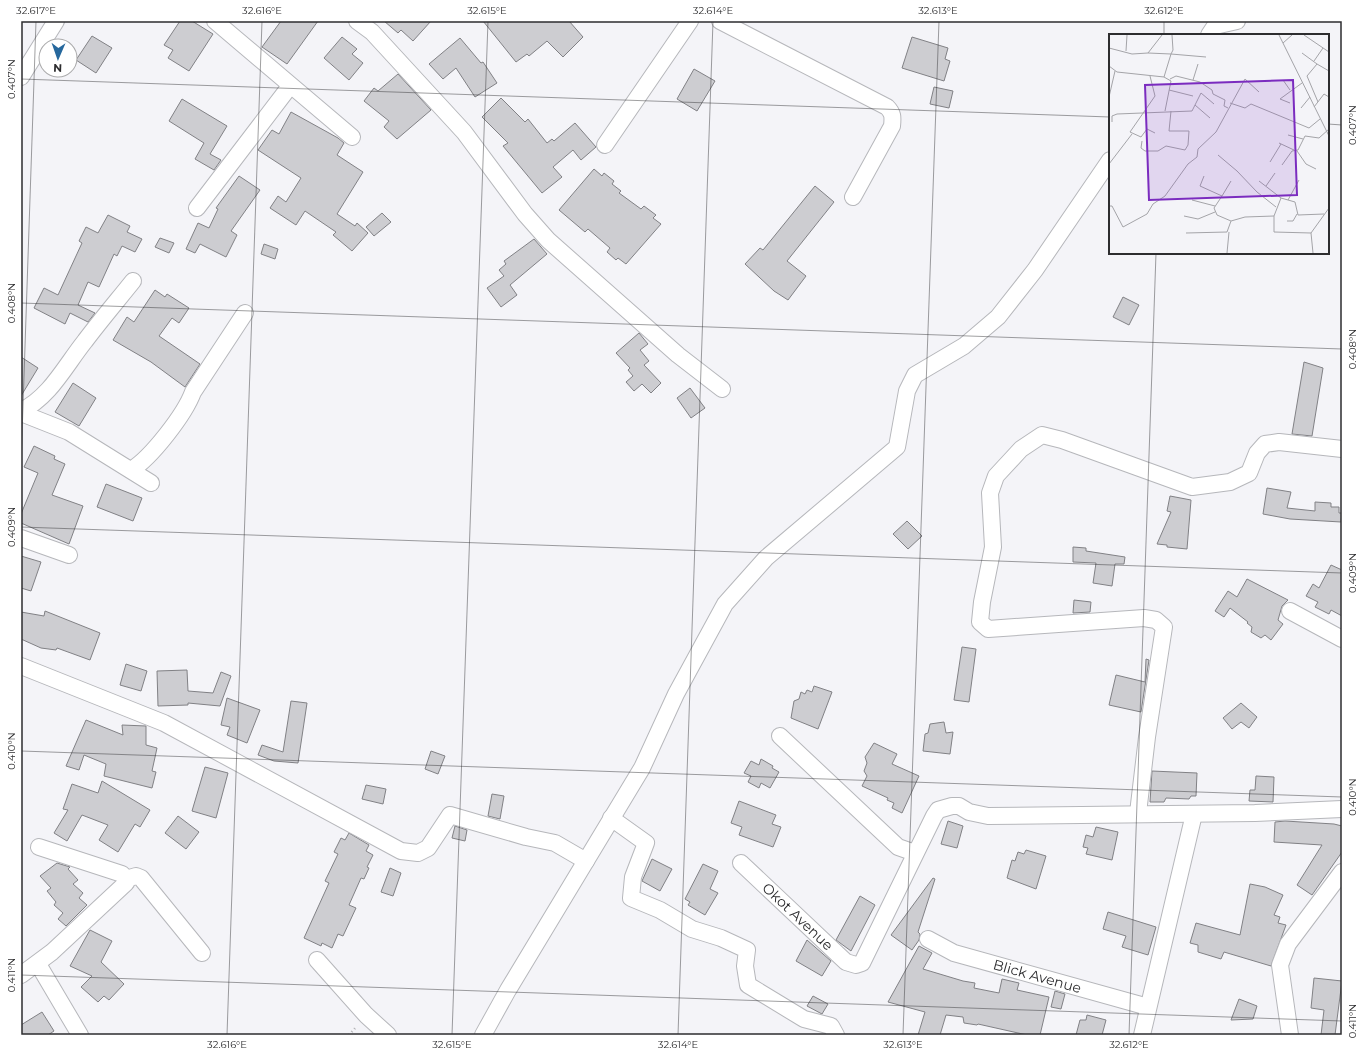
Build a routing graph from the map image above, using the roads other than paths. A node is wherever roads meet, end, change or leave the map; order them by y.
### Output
1 (56, 21) edge
2 (215, 21) edge
3 (357, 21) edge
4 (690, 21) edge
5 (720, 21) edge
6 (1237, 21) edge
7 (1210, 34) edge
8 (21, 77) edge
9 (290, 86) junction
10 (352, 137) dead end
11 (605, 145) dead end
12 (1109, 161) edge
13 (852, 197) dead end
14 (197, 208) dead end
15 (133, 281) dead end
16 (245, 313) dead end
17 (722, 389) dead end
18 (21, 412) edge
19 (1342, 449) edge
20 (131, 470) junction
21 (151, 483) dead end
22 (21, 538) edge
23 (69, 554) dead end
24 (1290, 611) dead end
25 (1342, 639) edge
26 (21, 666) edge
27 (780, 736) dead end
28 (1342, 809) edge
29 (1138, 813) junction
30 (1194, 814) junction
31 (611, 818) junction
32 (39, 847) dead end
33 (915, 853) junction
34 (586, 861) junction
35 (741, 863) dead end
36 (1342, 872) edge
37 (126, 879) junction
38 (928, 939) dead end
39 (202, 953) dead end
40 (317, 960) dead end
41 (38, 964) junction
42 (21, 975) edge
43 (1148, 1008) junction
44 (80, 1035) edge
45 (388, 1035) edge
46 (483, 1035) edge
47 (836, 1035) edge
48 (1142, 1035) edge
49 (1290, 1035) edge

1 - 8 street
2 - 9 street
3 - 17 street
4 - 11 street
5 - 13 street
6 - 7 street
9 - 10 street
9 - 14 street
12 - 31 street
15 - 18 street
16 - 20 street
18 - 20 street
19 - 29 street
20 - 21 street
22 - 23 street
24 - 25 street
26 - 34 street
27 - 33 street
28 - 30 street
29 - 30 street
29 - 33 street
30 - 43 street
31 - 34 street
31 - 47 street
32 - 37 street
33 - 35 street, Okot Avenue
34 - 46 street
36 - 49 street
37 - 39 street
37 - 41 street
38 - 43 street, Blick Avenue
40 - 45 street
41 - 42 street
41 - 44 street
43 - 48 street

